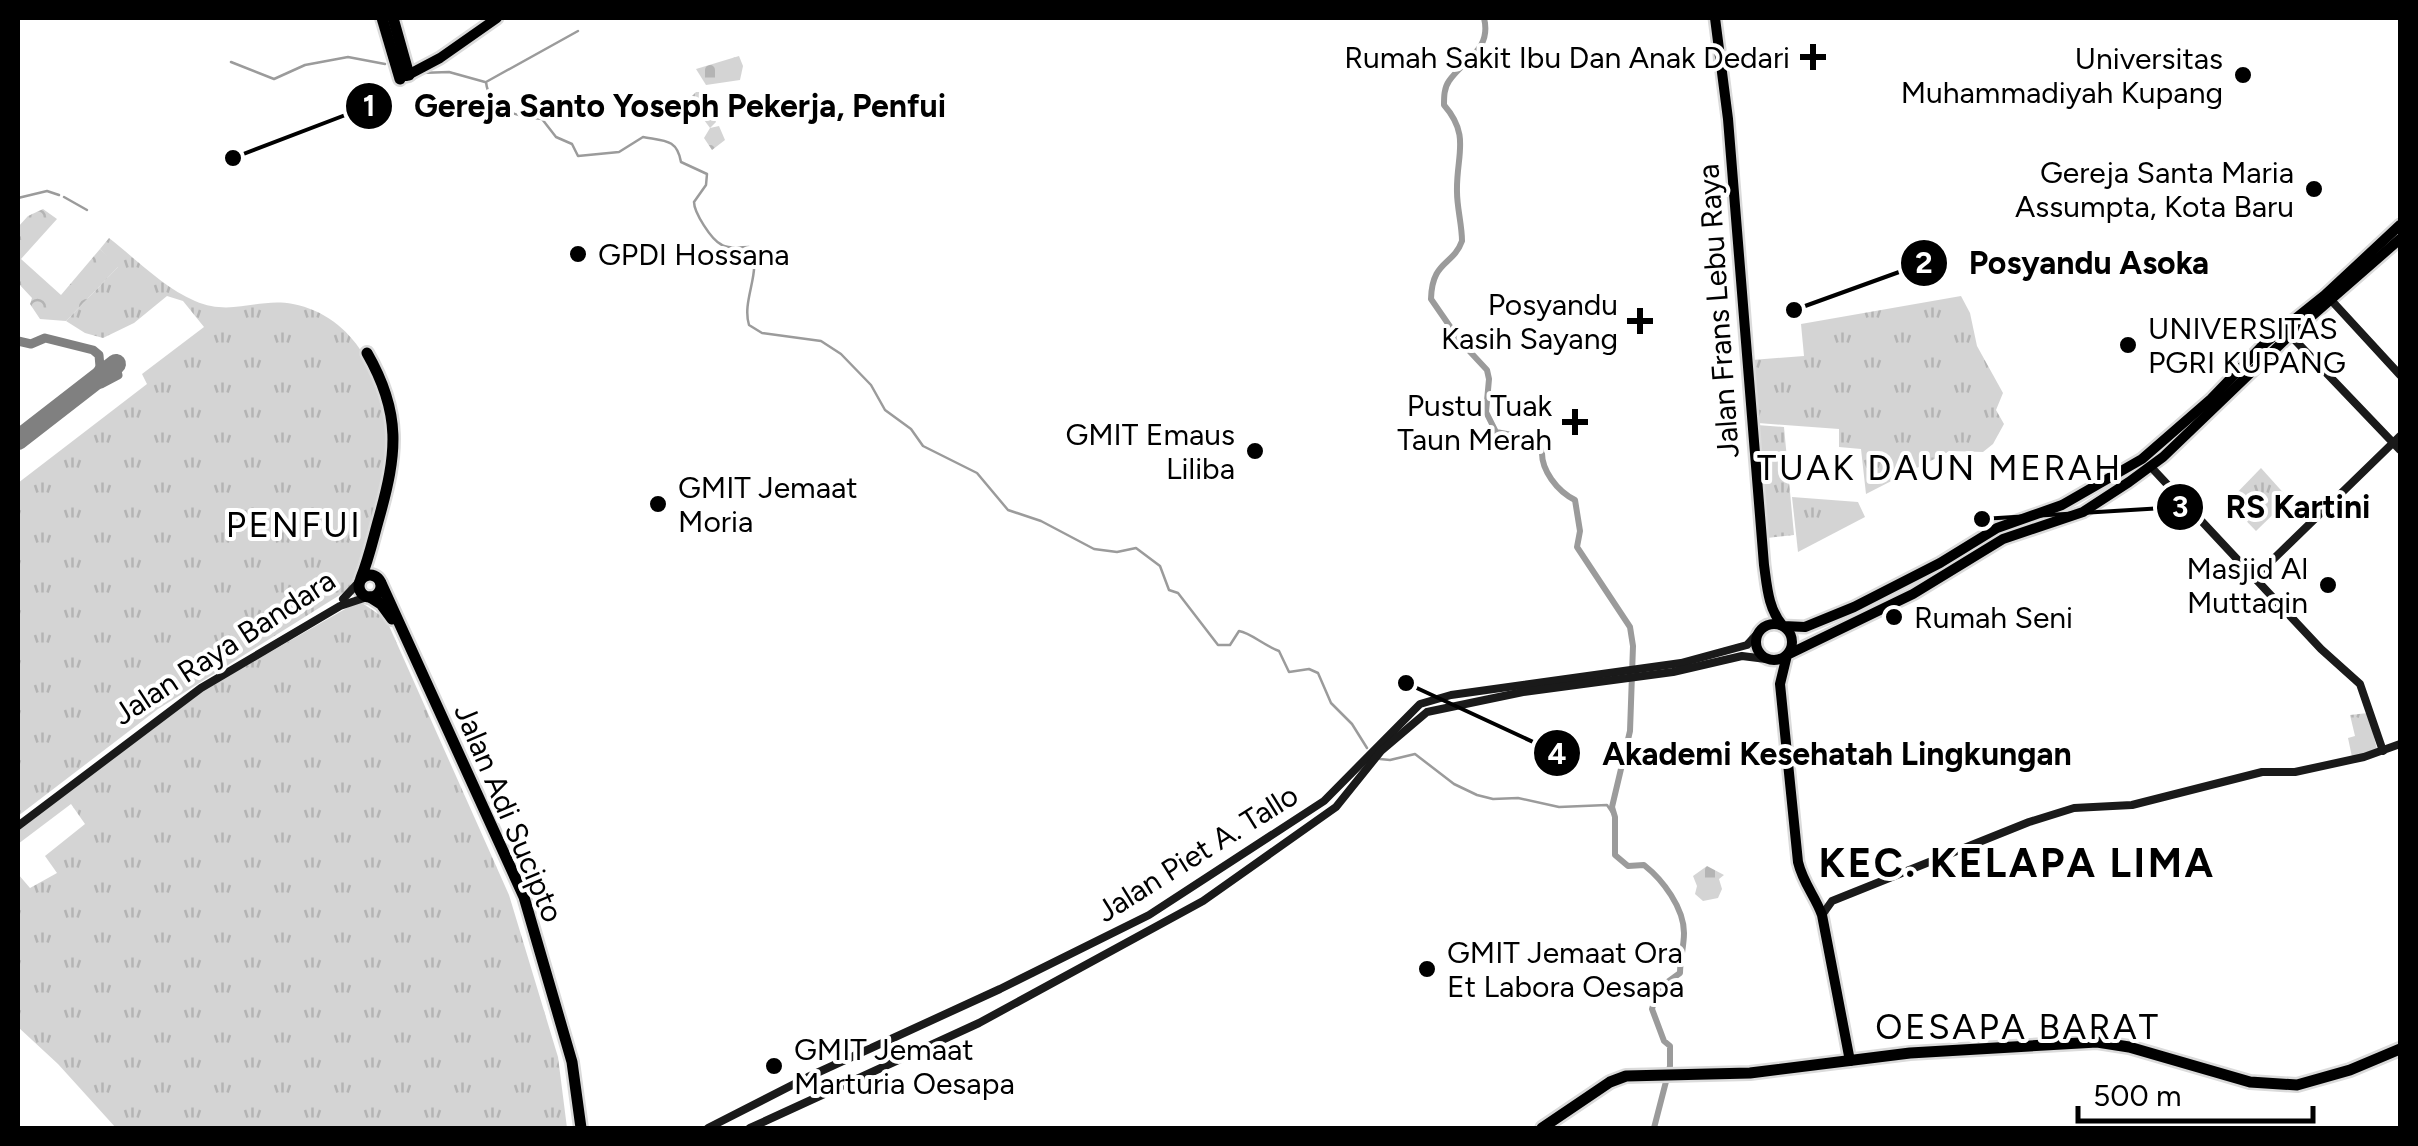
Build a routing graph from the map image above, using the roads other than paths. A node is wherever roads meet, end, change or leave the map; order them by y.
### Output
1 (382, 18) edge
2 (393, 18) edge
3 (497, 18) edge
4 (1715, 18) edge
5 (411, 74) junction
6 (2400, 225) edge
7 (2400, 238) edge
8 (2331, 300) junction
9 (2290, 335) junction
10 (367, 353) dead end
11 (2400, 375) edge
12 (2217, 399) junction
13 (2396, 445) edge
14 (2152, 467) junction
15 (2054, 508) junction
16 (2058, 521) junction
17 (373, 544) junction
18 (2254, 578) junction
19 (360, 580) junction
20 (380, 581) junction
21 (1902, 582) junction
22 (369, 597) junction
23 (1908, 597) junction
24 (1769, 600) junction
25 (1783, 626) junction
26 (1759, 632) junction
27 (1787, 655) junction
28 (1766, 659) junction
29 (1661, 670) junction
30 (1780, 680) junction
31 (438, 714) junction
32 (156, 717) junction
33 (2400, 744) edge
34 (2383, 751) junction
35 (1376, 755) junction
36 (18, 823) edge
37 (1234, 862) junction
38 (1242, 874) junction
39 (1814, 893) junction
40 (1172, 900) junction
41 (1832, 900) junction
42 (1180, 912) junction
43 (1822, 915) junction
44 (2400, 1050) edge
45 (1850, 1061) junction
46 (753, 1105) junction
47 (761, 1123) junction
48 (577, 1128) edge
49 (708, 1128) edge
50 (750, 1128) edge
51 (1542, 1128) edge

1 - 5 highway
2 - 5 highway
3 - 5 main road
4 - 24 main road, Jalan Frans Lebu Raya
6 - 12 main road
7 - 8 main road
8 - 9 main road
8 - 11 main road
9 - 12 main road
9 - 13 main road
10 - 17 highway
12 - 14 main road
12 - 15 main road
13 - 18 main road
14 - 16 main road
14 - 18 main road
15 - 16 main road
15 - 21 main road
16 - 23 main road
17 - 19 highway
17 - 20 highway, Jalan Adi Sucipto
18 - 34 main road
19 - 20 highway
19 - 22 highway
19 - 32 main road, Jalan Raya Bandara
20 - 22 highway
20 - 31 highway, Jalan Adi Sucipto
21 - 23 main road
21 - 25 main road
22 - 31 highway, Jalan Adi Sucipto
22 - 32 main road, Jalan Raya Bandara
23 - 27 main road
24 - 25 main road, Jalan Frans Lebu Raya
24 - 26 main road, Jalan Frans Lebu Raya
25 - 26 main road
25 - 27 main road
26 - 28 main road
26 - 29 main road, Jalan Piet A. Tallo
27 - 28 main road
27 - 30 main road
28 - 29 main road, Jalan Piet A. Tallo
28 - 30 main road
29 - 35 main road, Jalan Piet A. Tallo
30 - 39 main road
31 - 48 highway, Jalan Adi Sucipto
32 - 36 main road, Jalan Raya Bandara
33 - 34 main road
34 - 41 main road
35 - 37 main road, Jalan Piet A. Tallo
35 - 38 main road, Jalan Piet A. Tallo
37 - 38 main road
37 - 40 main road, Jalan Piet A. Tallo
38 - 42 main road, Jalan Piet A. Tallo
39 - 41 main road
39 - 43 main road
40 - 42 main road
40 - 46 main road, Jalan Piet A. Tallo
41 - 43 main road
42 - 47 main road, Jalan Piet A. Tallo
43 - 45 main road
44 - 45 highway
45 - 51 highway
46 - 47 main road
46 - 49 main road, Jalan Piet A. Tallo
47 - 50 main road, Jalan Piet A. Tallo

